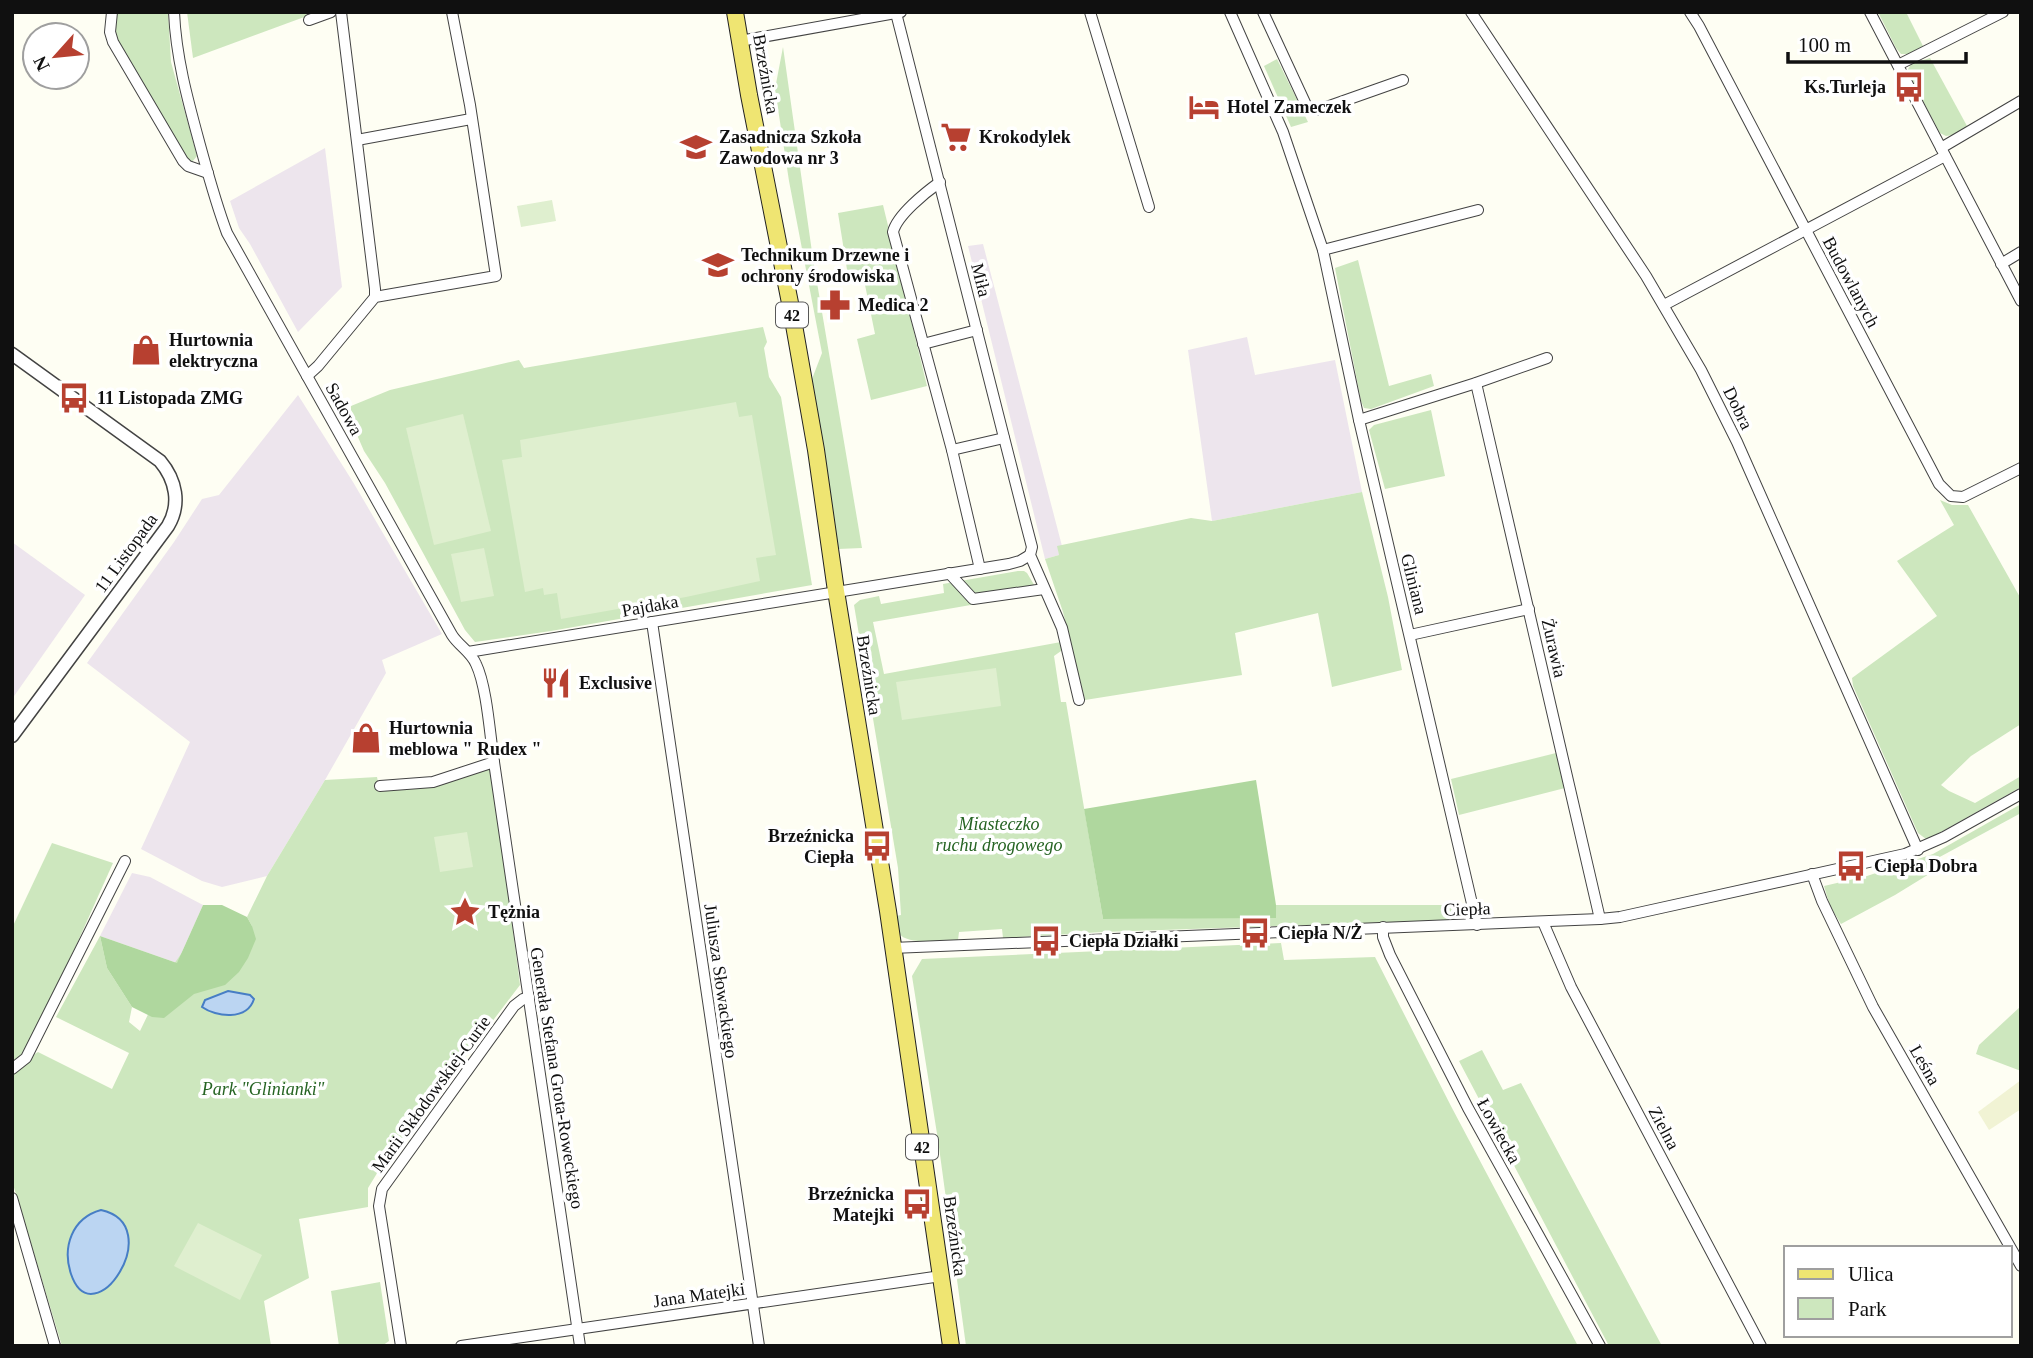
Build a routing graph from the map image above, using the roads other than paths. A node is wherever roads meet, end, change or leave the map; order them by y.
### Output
1 (112, 12) edge
2 (174, 12) edge
3 (331, 12) edge
4 (341, 12) edge
5 (452, 12) edge
6 (735, 12) edge
7 (1090, 12) edge
8 (1230, 12) edge
9 (1264, 12) edge
10 (1471, 12) edge
11 (1690, 12) edge
12 (1870, 12) edge
13 (2003, 12) edge
14 (899, 13) edge
15 (309, 20) dead end
16 (740, 41) junction
17 (1898, 65) junction
18 (1403, 80) dead end
19 (2021, 101) edge
20 (471, 119) junction
21 (357, 140) junction
22 (1943, 152) junction
23 (208, 173) junction
24 (940, 182) junction
25 (1149, 207) dead end
26 (1478, 210) dead end
27 (1805, 230) junction
28 (1323, 250) junction
29 (2021, 252) edge
30 (2001, 264) junction
31 (375, 297) junction
32 (2021, 301) edge
33 (1664, 305) junction
34 (977, 330) junction
35 (923, 344) junction
36 (12, 354) edge
37 (1547, 358) dead end
38 (307, 376) junction
39 (1476, 383) junction
40 (1359, 420) junction
41 (1004, 438) junction
42 (951, 450) junction
43 (2021, 468) edge
44 (1030, 555) junction
45 (980, 569) junction
46 (949, 573) junction
47 (1044, 589) junction
48 (836, 591) junction
49 (1528, 609) junction
50 (652, 622) junction
51 (1410, 635) junction
52 (468, 652) junction
53 (1079, 700) dead end
54 (12, 736) edge
55 (494, 762) junction
56 (380, 786) dead end
57 (2021, 794) edge
58 (1919, 850) junction
59 (125, 861) dead end
60 (1812, 874) junction
61 (1600, 919) junction
62 (1543, 922) junction
63 (1477, 925) junction
64 (1383, 927) junction
65 (892, 948) junction
66 (529, 997) junction
67 (12, 1069) edge
68 (12, 1198) edge
69 (2010, 1246) edge
70 (2012, 1250) edge
71 (2021, 1266) edge
72 (941, 1276) junction
73 (753, 1303) junction
74 (578, 1329) junction
75 (55, 1346) edge
76 (401, 1346) edge
77 (461, 1346) edge
78 (580, 1346) edge
79 (759, 1346) edge
80 (951, 1346) edge
81 (1600, 1346) edge
82 (1762, 1346) edge

1 - 23 street
2 - 23 street, Sadowa
3 - 15 street
4 - 21 street
5 - 20 street
6 - 16 main road, Brzeźnicka / 42
7 - 25 street
8 - 28 street, Gliniana
9 - 18 street
10 - 33 street, Dobra
11 - 27 street, Budowlanych
12 - 17 street
13 - 17 street
14 - 16 street
14 - 24 street, Miła
16 - 48 main road, Brzeźnicka / 42
17 - 22 street
19 - 22 street
20 - 21 street
20 - 31 street
21 - 31 street
22 - 27 street
22 - 30 street
23 - 38 street, Sadowa
24 - 34 street, Miła
24 - 35 street
26 - 28 street
27 - 33 street
27 - 43 street, Budowlanych
28 - 40 street, Gliniana
29 - 30 street
30 - 32 street
31 - 38 street
33 - 58 street, Dobra
34 - 35 street
34 - 41 street, Miła
35 - 42 street
36 - 54 street, 11 Listopada
37 - 39 street
38 - 52 street, Sadowa
39 - 40 street
39 - 49 street, Żurawia
40 - 51 street, Gliniana
41 - 42 street
41 - 44 street, Miła
42 - 45 street
44 - 45 street
44 - 47 street, Miła
45 - 46 street
46 - 47 street
46 - 48 street
47 - 53 street, Miła
48 - 50 street, Pajdaka
48 - 65 main road, Brzeźnicka / 42
49 - 51 street
49 - 61 street, Żurawia
50 - 52 street, Pajdaka
50 - 73 street, Juliusza Słowackiego
51 - 63 street, Gliniana
52 - 55 street, Generała Stefana Grota-Roweckiego
55 - 56 street
55 - 66 street, Generała Stefana Grota-Roweckiego
57 - 58 street, Ciepła
58 - 60 street, Ciepła
59 - 67 street
60 - 61 street, Ciepła
60 - 69 street, Leśna
61 - 62 street, Ciepła
62 - 63 street, Ciepła
62 - 82 street, Zielna
63 - 64 street, Ciepła
64 - 65 street, Ciepła
64 - 81 street, Łowiecka
65 - 72 main road, Brzeźnicka / 42
66 - 74 street, Generała Stefana Grota-Roweckiego
66 - 76 street, Marii Skłodowskiej-Curie
68 - 75 street
70 - 71 street, Leśna
72 - 73 street, Jana Matejki
72 - 80 main road, Brzeźnicka / 42
73 - 74 street, Jana Matejki
73 - 79 street, Juliusza Słowackiego
74 - 77 street, Jana Matejki
74 - 78 street, Generała Stefana Grota-Roweckiego

